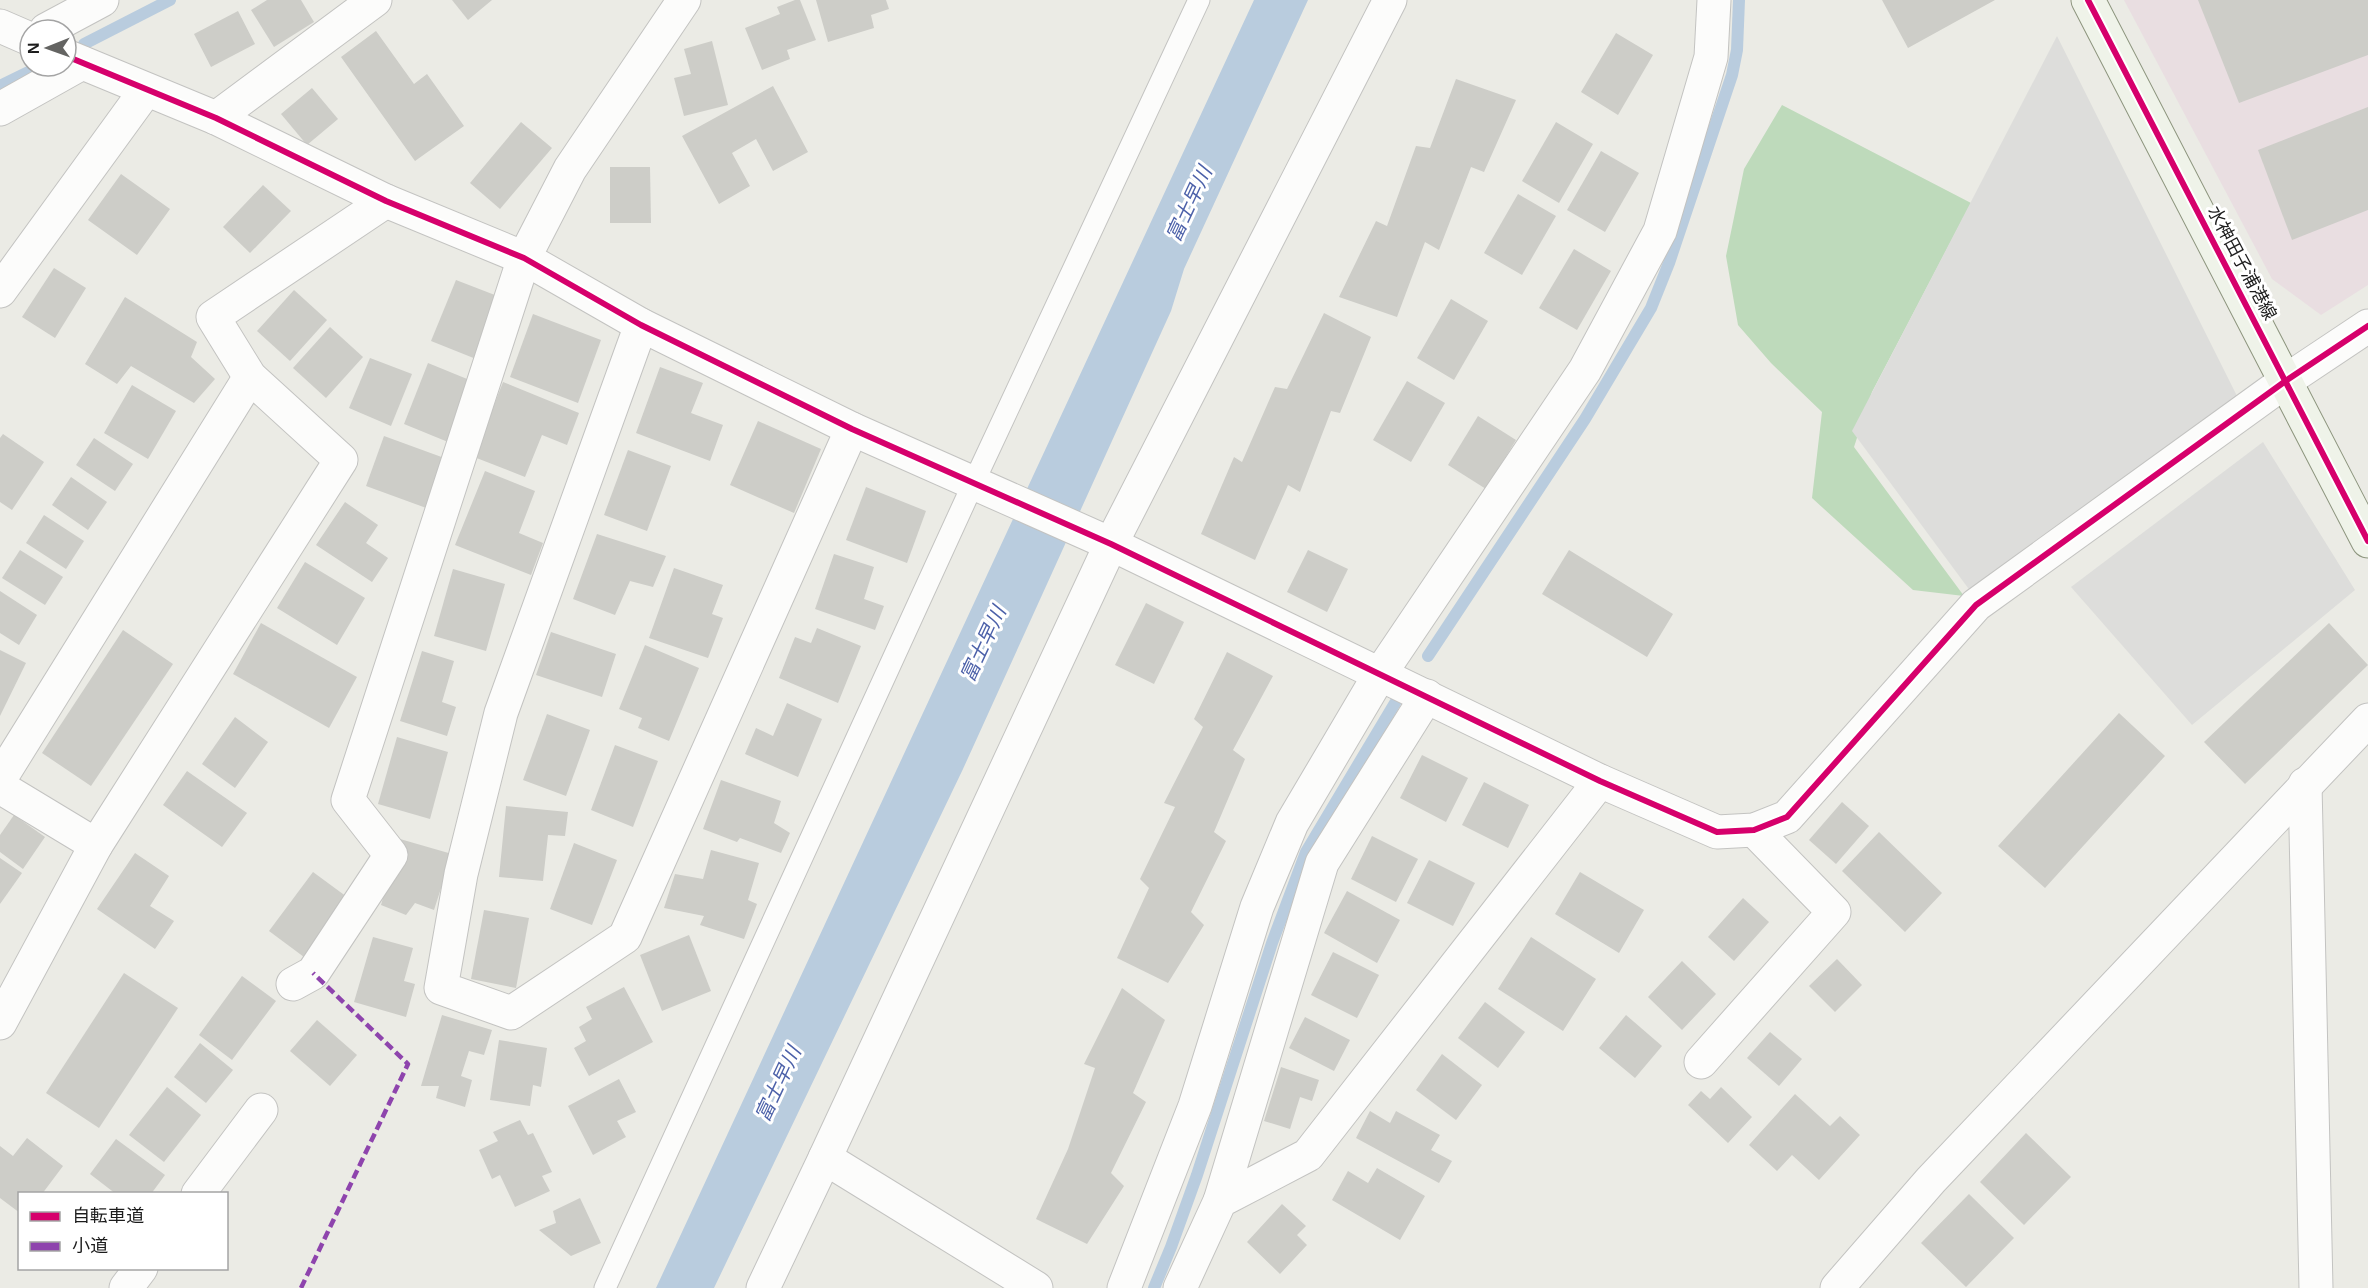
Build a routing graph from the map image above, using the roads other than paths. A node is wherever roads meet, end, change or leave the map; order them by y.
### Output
1 (102, 0) edge
2 (375, 0) edge
3 (684, 0) edge
4 (1199, 0) edge
5 (1390, 0) edge
6 (1714, 0) edge
7 (2088, 0) edge
8 (68, 18) edge
9 (78, 62) edge
10 (47, 78) edge
11 (146, 90) junction
12 (0, 109) edge
13 (216, 118) junction
14 (386, 201) junction
15 (524, 258) junction
16 (0, 291) edge
17 (641, 325) junction
18 (2368, 326) edge
19 (250, 377) junction
20 (2287, 380) junction
21 (852, 429) junction
22 (984, 489) junction
23 (1100, 539) junction
24 (2368, 541) edge
25 (1380, 674) junction
26 (1427, 696) junction
27 (2368, 720) edge
28 (0, 779) edge
29 (1600, 781) junction
30 (2306, 784) junction
31 (0, 787) edge
32 (1754, 830) junction
33 (96, 845) junction
34 (293, 984) dead end
35 (0, 1023) edge
36 (1701, 1062) dead end
37 (261, 1110) dead end
38 (825, 1158) junction
39 (200, 1192) edge
40 (1220, 1201) junction
41 (140, 1270) edge
42 (126, 1288) edge
43 (605, 1288) edge
44 (763, 1288) edge
45 (1036, 1288) edge
46 (1124, 1288) edge
47 (1180, 1288) edge
48 (1837, 1288) edge
49 (2316, 1288) edge

1 - 8 street
2 - 13 street
3 - 15 street
4 - 22 lane
5 - 23 street
6 - 25 street
7 - 20 main road, 水神田子浦港線
9 - 11 street
10 - 12 street
11 - 13 street
11 - 16 street
13 - 14 street
14 - 15 street
14 - 19 street
15 - 17 street
15 - 34 street
17 - 21 street
17 - 21 street
18 - 20 street
19 - 28 street
19 - 33 street
20 - 24 main road, 水神田子浦港線
20 - 32 street
21 - 22 street
22 - 23 street
22 - 43 lane
23 - 25 street
23 - 38 street
25 - 26 street
25 - 46 street
26 - 29 street
26 - 40 street
27 - 30 street
29 - 32 street
29 - 40 street
30 - 48 street
30 - 49 street
31 - 33 street
32 - 36 street
33 - 35 street
37 - 39 street
38 - 44 street
38 - 45 street
40 - 47 street
41 - 42 street

